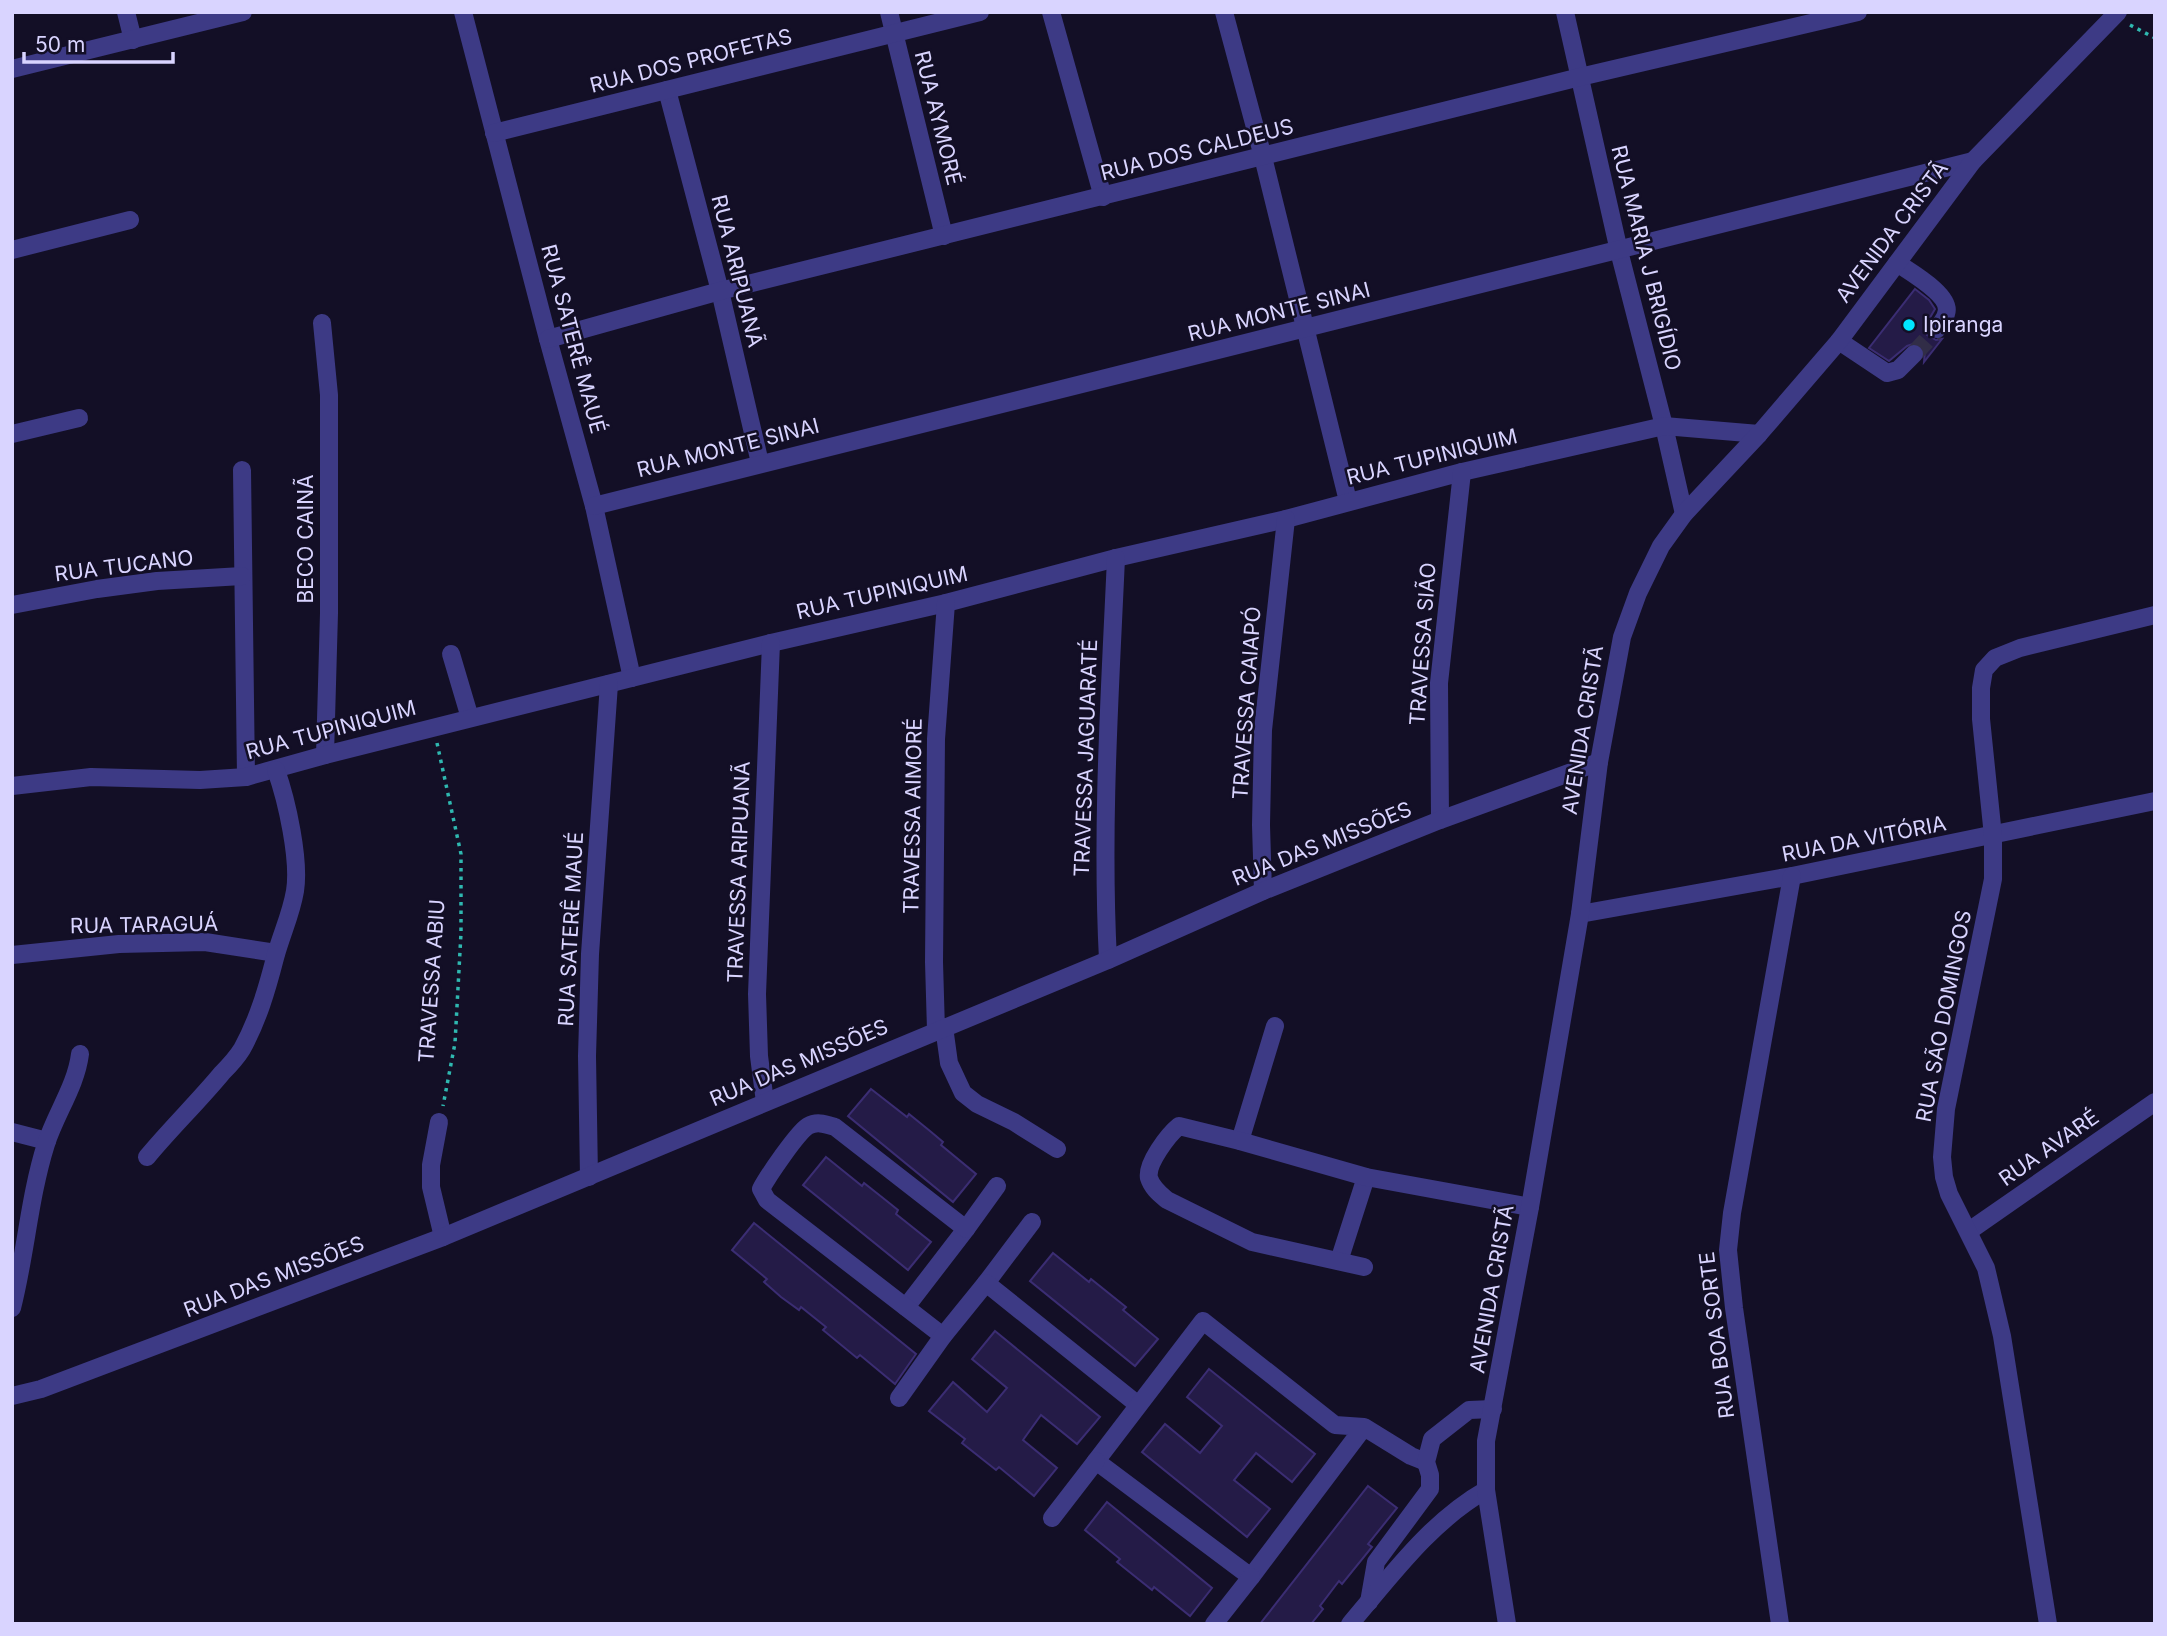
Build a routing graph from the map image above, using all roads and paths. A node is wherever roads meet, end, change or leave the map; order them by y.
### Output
1 (126, 12) edge
2 (243, 12) edge
3 (463, 12) edge
4 (889, 12) edge
5 (980, 12) edge
6 (1051, 12) edge
7 (1224, 12) edge
8 (1565, 12) edge
9 (1858, 12) edge
10 (2117, 15) edge
11 (894, 34) junction
12 (2155, 37) edge
13 (133, 40) junction
14 (12, 69) edge
15 (1580, 77) junction
16 (667, 90) junction
17 (494, 134) junction
18 (1264, 157) junction
19 (1973, 161) junction
20 (1103, 197) junction
21 (130, 220) dead end
22 (944, 236) junction
23 (12, 250) edge
24 (1619, 251) junction
25 (1897, 263) junction
26 (720, 291) junction
27 (322, 323) dead end
28 (1304, 329) junction
29 (1937, 329) tunnel mouth
30 (548, 339) junction
31 (1839, 341) junction
32 (1914, 354) tunnel mouth
33 (79, 418) dead end
34 (1664, 426) junction
35 (12, 434) edge
36 (1759, 434) junction
37 (760, 464) junction
38 (242, 470) dead end
39 (1462, 472) junction
40 (1348, 501) junction
41 (594, 506) junction
42 (1684, 514) junction
43 (1286, 519) junction
44 (1116, 558) junction
45 (242, 576) junction
46 (946, 603) junction
47 (12, 606) edge
48 (2155, 615) edge
49 (771, 643) junction
50 (451, 654) dead end
51 (632, 678) junction
52 (609, 684) junction
53 (470, 719) junction
54 (434, 727) junction
55 (325, 755) junction
56 (1599, 762) junction
57 (276, 770) junction
58 (246, 777) junction
59 (12, 786) edge
60 (2155, 801) edge
61 (1440, 820) junction
62 (1993, 836) junction
63 (1792, 876) junction
64 (1263, 891) junction
65 (1580, 914) junction
66 (276, 953) junction
67 (12, 955) edge
68 (1108, 960) junction
69 (1275, 1026) dead end
70 (940, 1028) junction
71 (80, 1054) dead end
72 (765, 1102) junction
73 (2155, 1102) edge
74 (439, 1122) joint
75 (12, 1132) edge
76 (1240, 1140) junction
77 (47, 1141) junction
78 (1057, 1149) dead end
79 (147, 1157) dead end
80 (589, 1177) junction
81 (1366, 1177) junction
82 (997, 1186) dead end
83 (1530, 1207) junction
84 (1032, 1222) dead end
85 (965, 1228) junction
86 (1969, 1231) junction
87 (443, 1237) junction
88 (1339, 1261) junction
89 (1364, 1267) dead end
90 (986, 1283) junction
91 (906, 1307) junction
92 (12, 1308) edge
93 (943, 1336) junction
94 (12, 1396) edge
95 (899, 1398) dead end
96 (1137, 1404) junction
97 (1493, 1409) junction
98 (1364, 1427) junction
99 (1096, 1461) junction
100 (1426, 1462) junction
101 (1486, 1490) junction
102 (1052, 1518) dead end
103 (1251, 1577) junction
104 (1369, 1602) junction
105 (1214, 1624) edge
106 (1350, 1624) edge
107 (1507, 1624) edge
108 (1780, 1624) edge
109 (2048, 1624) edge

1 - 13 street
2 - 13 street
3 - 17 street, RUA SATERÊ MAUÉ
4 - 11 street, RUA AYMORÉ
5 - 11 street, RUA DOS PROFETAS
6 - 20 street
7 - 18 street
8 - 15 street, RUA MARIA J BRIGÍDIO
9 - 15 street, RUA DOS CALDEUS
10 - 12 path
10 - 19 street, AVENIDA CRISTÃ
11 - 16 street, RUA DOS PROFETAS
11 - 22 street, RUA AYMORÉ
13 - 14 street
15 - 18 street, RUA DOS CALDEUS
15 - 24 street, RUA MARIA J BRIGÍDIO
16 - 17 street, RUA DOS PROFETAS
16 - 26 street, RUA ARIPUANÃ
17 - 30 street, RUA SATERÊ MAUÉ
18 - 20 street, RUA DOS CALDEUS
18 - 28 street
19 - 24 street, RUA MONTE SINAI
19 - 25 street, AVENIDA CRISTÃ
20 - 22 street, RUA DOS CALDEUS
21 - 23 street
22 - 26 street, RUA DOS CALDEUS
24 - 28 street, RUA MONTE SINAI
24 - 34 street, RUA MARIA J BRIGÍDIO
25 - 29 street
25 - 31 street, AVENIDA CRISTÃ
26 - 30 street, RUA DOS CALDEUS
26 - 37 street, RUA ARIPUANÃ
27 - 55 street, BECO CAINÃ
28 - 37 street, RUA MONTE SINAI
28 - 40 street
30 - 41 street, RUA SATERÊ MAUÉ
31 - 32 street
31 - 36 street, AVENIDA CRISTÃ
33 - 35 street
34 - 36 street, RUA TUPINIQUIM
34 - 39 street, RUA TUPINIQUIM
34 - 42 street, RUA MARIA J BRIGÍDIO
36 - 42 street, AVENIDA CRISTÃ
37 - 41 street, RUA MONTE SINAI
38 - 45 street
39 - 40 street, RUA TUPINIQUIM
39 - 61 street, TRAVESSA SIÃO
40 - 43 street, RUA TUPINIQUIM
41 - 51 street, RUA SATERÊ MAUÉ
42 - 56 street, AVENIDA CRISTÃ
43 - 44 street, RUA TUPINIQUIM
43 - 64 street, TRAVESSA CAIAPÓ
44 - 46 street, RUA TUPINIQUIM
44 - 68 street, TRAVESSA JAGUARATÉ
45 - 47 street, RUA TUCANO
45 - 58 street
46 - 49 street, RUA TUPINIQUIM
46 - 70 street, TRAVESSA AIMORÉ
48 - 62 street, RUA SÃO DOMINGOS
49 - 51 street, RUA TUPINIQUIM
49 - 72 street, TRAVESSA ARIPUANÃ
50 - 53 street
51 - 52 street, RUA TUPINIQUIM
52 - 53 street, RUA TUPINIQUIM
52 - 80 street, RUA SATERÊ MAUÉ
53 - 54 street, RUA TUPINIQUIM
54 - 55 street, RUA TUPINIQUIM
54 - 74 path, TRAVESSA ABIU
55 - 57 street, RUA TUPINIQUIM
56 - 61 street, RUA DAS MISSÕES
56 - 65 street, AVENIDA CRISTÃ
57 - 58 street, RUA TUPINIQUIM
57 - 66 street
58 - 59 street, RUA TUPINIQUIM
60 - 62 street, RUA DA VITÓRIA
61 - 64 street, RUA DAS MISSÕES
62 - 63 street, RUA DA VITÓRIA
62 - 86 street, RUA SÃO DOMINGOS
63 - 65 street, RUA DA VITÓRIA
63 - 108 street, RUA BOA SORTE
64 - 68 street, RUA DAS MISSÕES
65 - 83 street, AVENIDA CRISTÃ
66 - 67 street, RUA TARAGUÁ
66 - 79 street
68 - 70 street, RUA DAS MISSÕES
69 - 76 street
70 - 72 street, RUA DAS MISSÕES
70 - 78 street, TRAVESSA AIMORÉ
71 - 77 street
72 - 80 street, RUA DAS MISSÕES
73 - 86 street, RUA AVARÉ
74 - 87 street
75 - 77 street
76 - 81 street
76 - 88 street
77 - 92 street
80 - 87 street, RUA DAS MISSÕES
81 - 83 street
81 - 88 street
82 - 85 street
83 - 97 street, AVENIDA CRISTÃ
84 - 90 street
85 - 91 street
85 - 91 street
86 - 109 street, RUA SÃO DOMINGOS
87 - 94 street, RUA DAS MISSÕES
88 - 89 street
90 - 93 street
90 - 96 street
91 - 93 street
93 - 95 street
96 - 98 street
96 - 99 street
97 - 100 street
97 - 101 street, AVENIDA CRISTÃ
98 - 100 street
98 - 103 street
99 - 102 street
99 - 103 street
100 - 104 street
101 - 104 street
101 - 107 street, AVENIDA CRISTÃ
103 - 105 street
104 - 106 street

